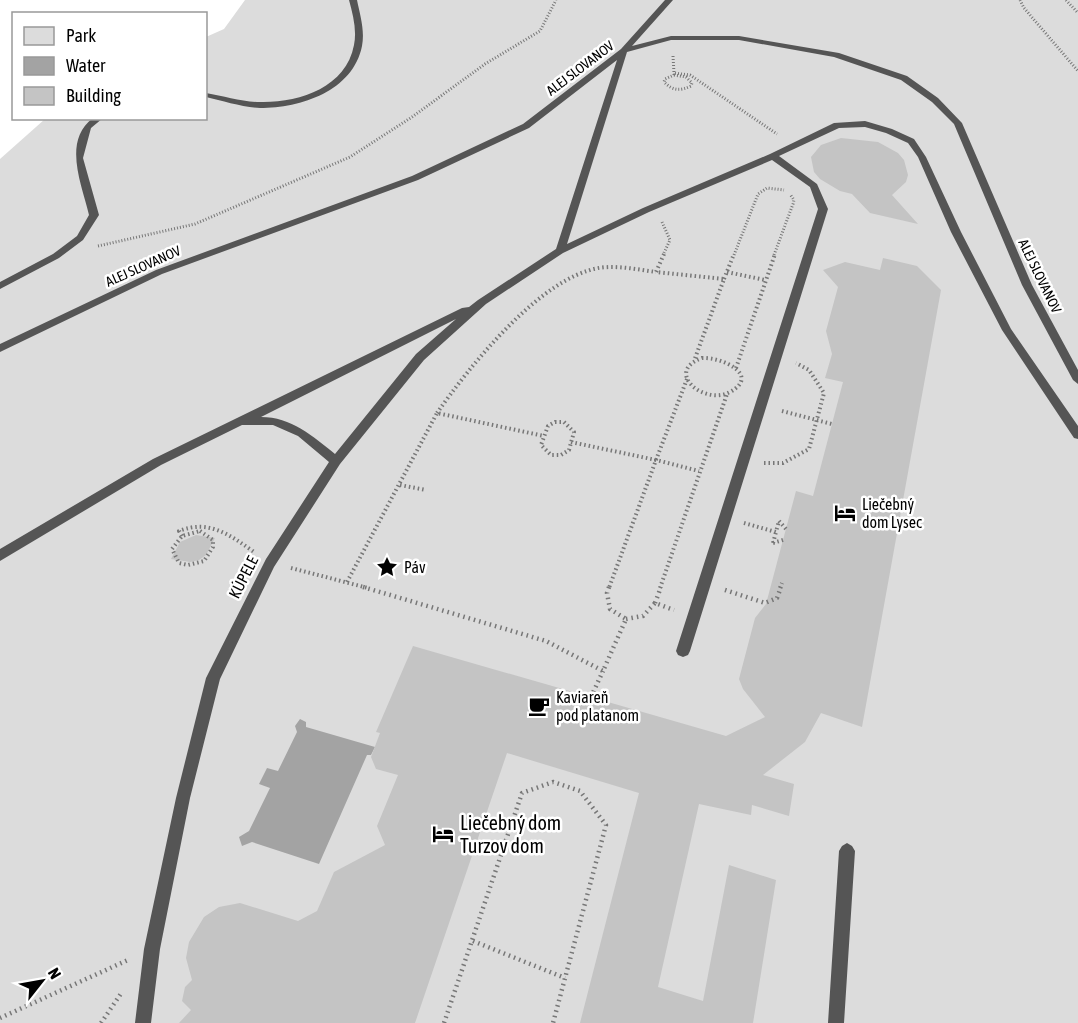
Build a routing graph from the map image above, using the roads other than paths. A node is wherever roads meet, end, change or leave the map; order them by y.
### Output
1 (353, 0) edge
2 (669, 0) edge
3 (624, 51) junction
4 (207, 95) edge
5 (96, 120) edge
6 (773, 156) junction
7 (560, 251) junction
8 (0, 286) edge
9 (482, 302) junction
10 (0, 348) edge
11 (1078, 380) edge
12 (241, 422) junction
13 (1078, 435) edge
14 (336, 461) junction
15 (0, 556) edge
16 (682, 651) dead end
17 (847, 851) dead end
18 (143, 1023) edge
19 (836, 1023) edge

1 - 4 lane
2 - 3 lane
3 - 7 lane
3 - 10 lane, ALEJ SLOVANOV
3 - 11 lane, ALEJ SLOVANOV
5 - 8 lane
6 - 7 lane, KÚPELE
6 - 13 lane, KÚPELE
6 - 16 lane
7 - 9 lane, KÚPELE
9 - 12 lane
9 - 14 lane, KÚPELE
12 - 14 lane
12 - 15 lane
14 - 18 lane, KÚPELE
17 - 19 lane

